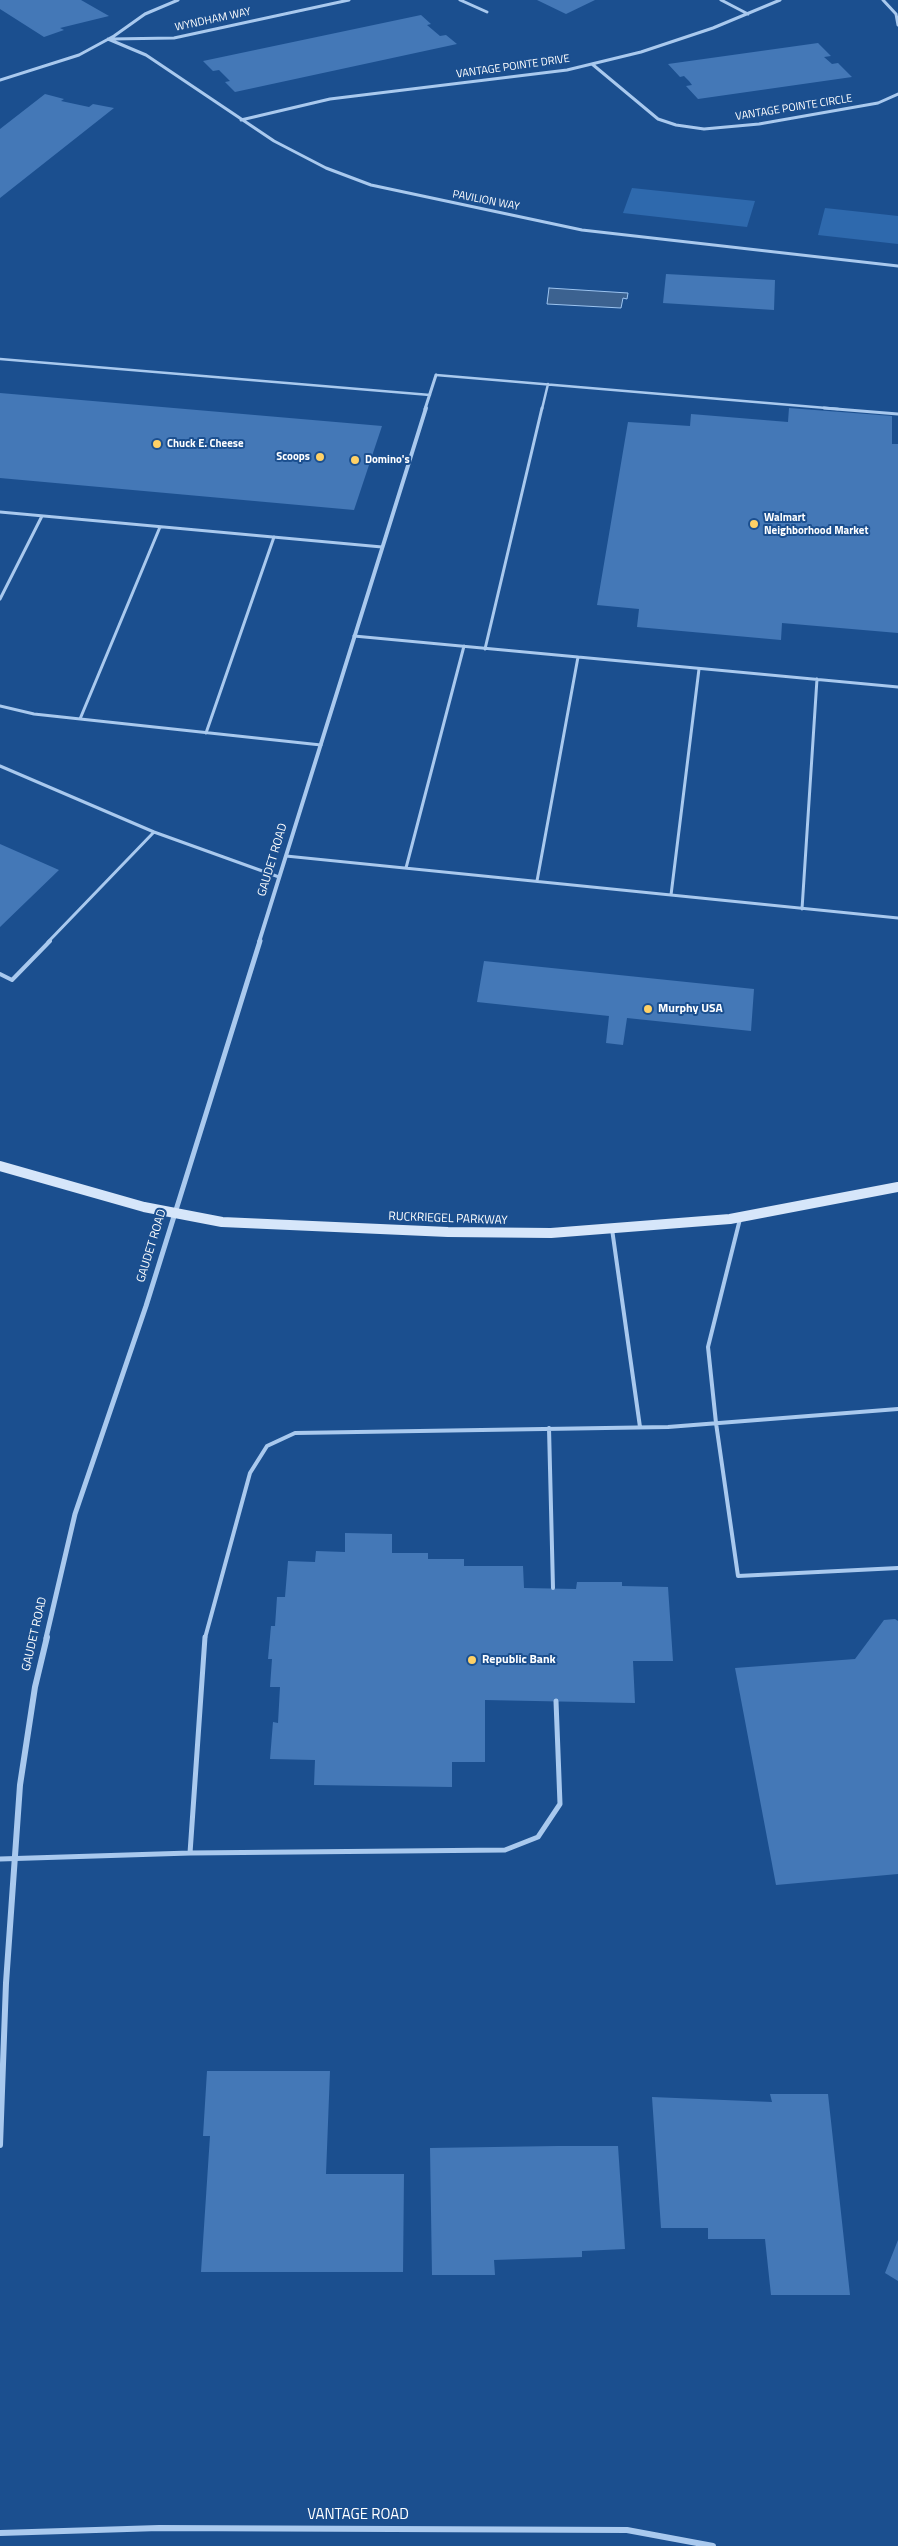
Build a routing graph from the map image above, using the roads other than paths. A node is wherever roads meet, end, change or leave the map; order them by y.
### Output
1 (178, 0) edge
2 (349, 0) edge
3 (460, 0) edge
4 (720, 0) edge
5 (780, 0) edge
6 (883, 0) edge
7 (487, 12) dead end
8 (748, 14) junction
9 (898, 26) edge
10 (108, 39) junction
11 (592, 64) junction
12 (0, 80) edge
13 (898, 94) edge
14 (241, 120) junction
15 (898, 266) edge
16 (0, 359) edge
17 (436, 375) joint
18 (548, 384) junction
19 (430, 395) junction
20 (898, 414) edge
21 (0, 512) edge
22 (42, 516) junction
23 (160, 527) junction
24 (274, 537) junction
25 (382, 547) junction
26 (0, 599) edge
27 (354, 636) junction
28 (464, 646) junction
29 (485, 648) junction
30 (578, 657) junction
31 (699, 669) junction
32 (817, 679) junction
33 (898, 687) edge
34 (0, 706) edge
35 (80, 719) junction
36 (206, 733) junction
37 (321, 745) junction
38 (0, 766) edge
39 (154, 832) junction
40 (286, 856) junction
41 (406, 868) junction
42 (279, 877) junction
43 (537, 881) junction
44 (671, 895) junction
45 (802, 909) junction
46 (898, 918) edge
47 (0, 974) edge
48 (0, 1166) edge
49 (898, 1187) edge
50 (174, 1212) junction
51 (741, 1217) junction
52 (612, 1228) junction
53 (898, 1409) edge
54 (716, 1423) junction
55 (640, 1427) junction
56 (549, 1428) junction
57 (898, 1568) edge
58 (553, 1588) dead end
59 (556, 1702) dead end
60 (190, 1853) junction
61 (0, 1859) edge
62 (14, 1859) junction
63 (0, 2145) edge
64 (0, 2533) edge
65 (714, 2546) edge

1 - 10 street
2 - 10 street, WYNDHAM WAY
3 - 7 street
4 - 8 street
5 - 8 street, VANTAGE POINTE DRIVE
6 - 9 street
8 - 11 street, VANTAGE POINTE DRIVE
10 - 12 street
10 - 14 street, PAVILION WAY
11 - 13 street, VANTAGE POINTE CIRCLE
11 - 14 street, VANTAGE POINTE DRIVE
14 - 15 street, PAVILION WAY
16 - 19 lane
17 - 18 lane
17 - 19 street, GAUDET ROAD
18 - 20 lane
18 - 29 lane
19 - 25 street, GAUDET ROAD
21 - 22 lane
22 - 23 lane
22 - 26 lane
23 - 24 lane
23 - 35 lane
24 - 25 lane
24 - 36 lane
25 - 27 street, GAUDET ROAD
27 - 28 lane
27 - 37 street, GAUDET ROAD
28 - 29 lane
28 - 41 lane
29 - 30 lane
30 - 31 lane
30 - 43 lane
31 - 32 lane
31 - 44 lane
32 - 33 lane
32 - 45 lane
34 - 35 lane
35 - 36 lane
36 - 37 lane
37 - 40 street, GAUDET ROAD
38 - 39 lane
39 - 42 lane
39 - 47 lane
40 - 41 lane
40 - 42 street, GAUDET ROAD
41 - 43 lane
42 - 50 street, GAUDET ROAD
43 - 44 lane
44 - 45 lane
45 - 46 lane
48 - 50 main road, RUCKRIEGEL PARKWAY
49 - 51 main road, RUCKRIEGEL PARKWAY
50 - 52 main road, RUCKRIEGEL PARKWAY
50 - 62 street, GAUDET ROAD
51 - 52 main road, RUCKRIEGEL PARKWAY
51 - 54 lane
52 - 55 lane
53 - 54 lane
54 - 55 lane
54 - 57 lane
55 - 56 lane
56 - 58 lane
56 - 60 lane
59 - 60 lane
60 - 62 lane
61 - 62 lane
62 - 63 street, GAUDET ROAD
64 - 65 street, VANTAGE ROAD

